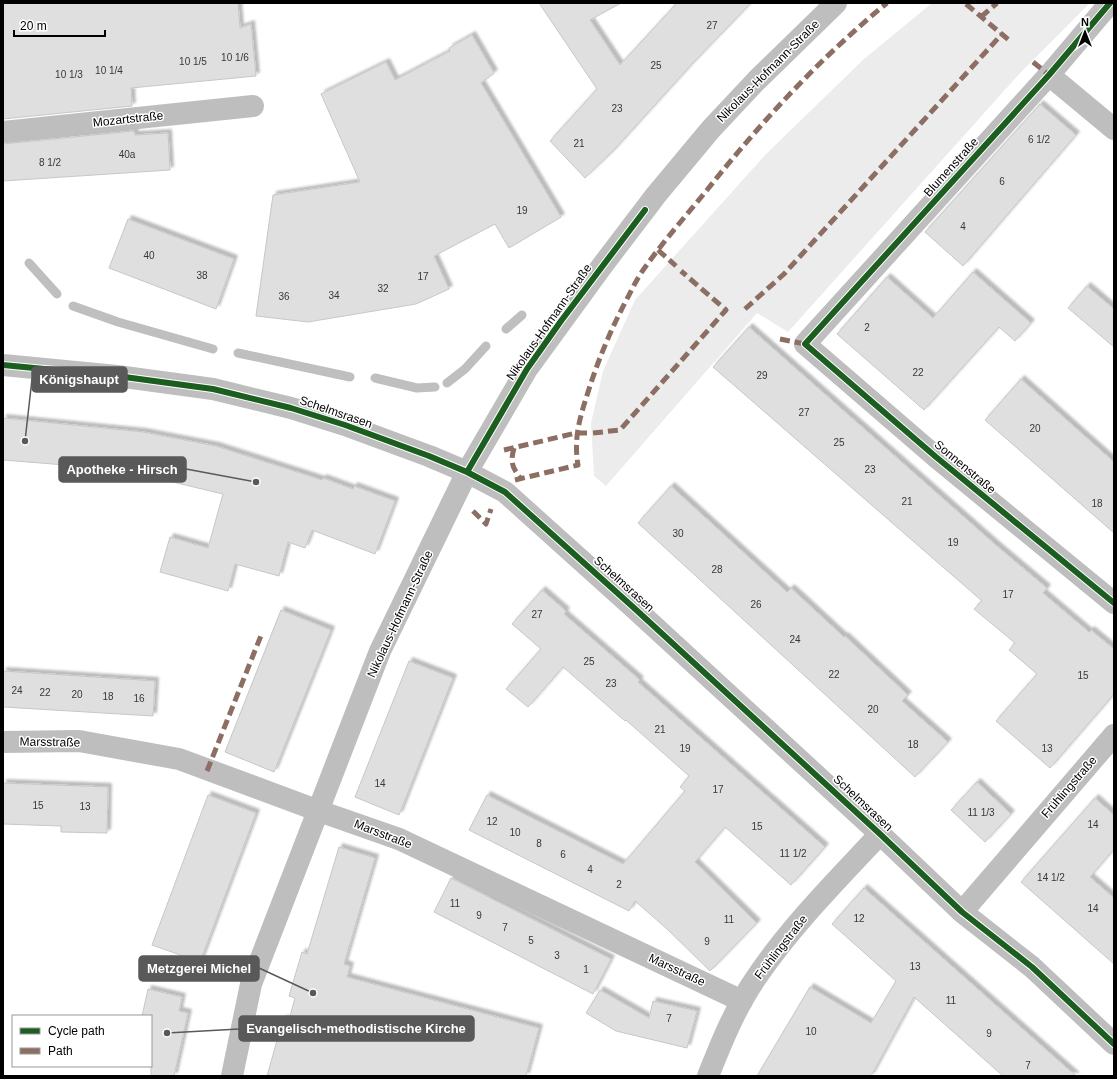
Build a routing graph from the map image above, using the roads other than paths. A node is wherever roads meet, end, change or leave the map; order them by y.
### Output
1 (836, 3) edge
2 (1110, 3) edge
3 (1049, 75) junction
4 (253, 106) dead end
5 (1114, 129) edge
6 (3, 132) edge
7 (805, 344) joint
8 (3, 365) edge
9 (467, 472) junction
10 (1114, 603) edge
11 (1114, 735) edge
12 (3, 742) edge
13 (319, 811) junction
14 (880, 834) junction
15 (962, 912) junction
16 (742, 1001) junction
17 (1114, 1044) edge
18 (232, 1076) edge
19 (708, 1076) edge

1 - 9 street, Nikolaus-Hofmann-Straße
2 - 3 street, Blumenstraße
3 - 5 street
3 - 7 street, Blumenstraße
4 - 6 street, Mozartstraße
7 - 10 street, Sonnenstraße
8 - 9 street, Schelmsrasen
9 - 13 street, Nikolaus-Hofmann-Straße
9 - 14 street, Schelmsrasen
11 - 15 street, Frühlingstraße
12 - 13 street, Marsstraße
13 - 16 street, Marsstraße
13 - 18 street, Nikolaus-Hofmann-Straße
14 - 15 street, Schelmsrasen
14 - 16 street, Frühlingstraße
15 - 17 street, Schelmsrasen
16 - 19 street, Frühlingstraße

